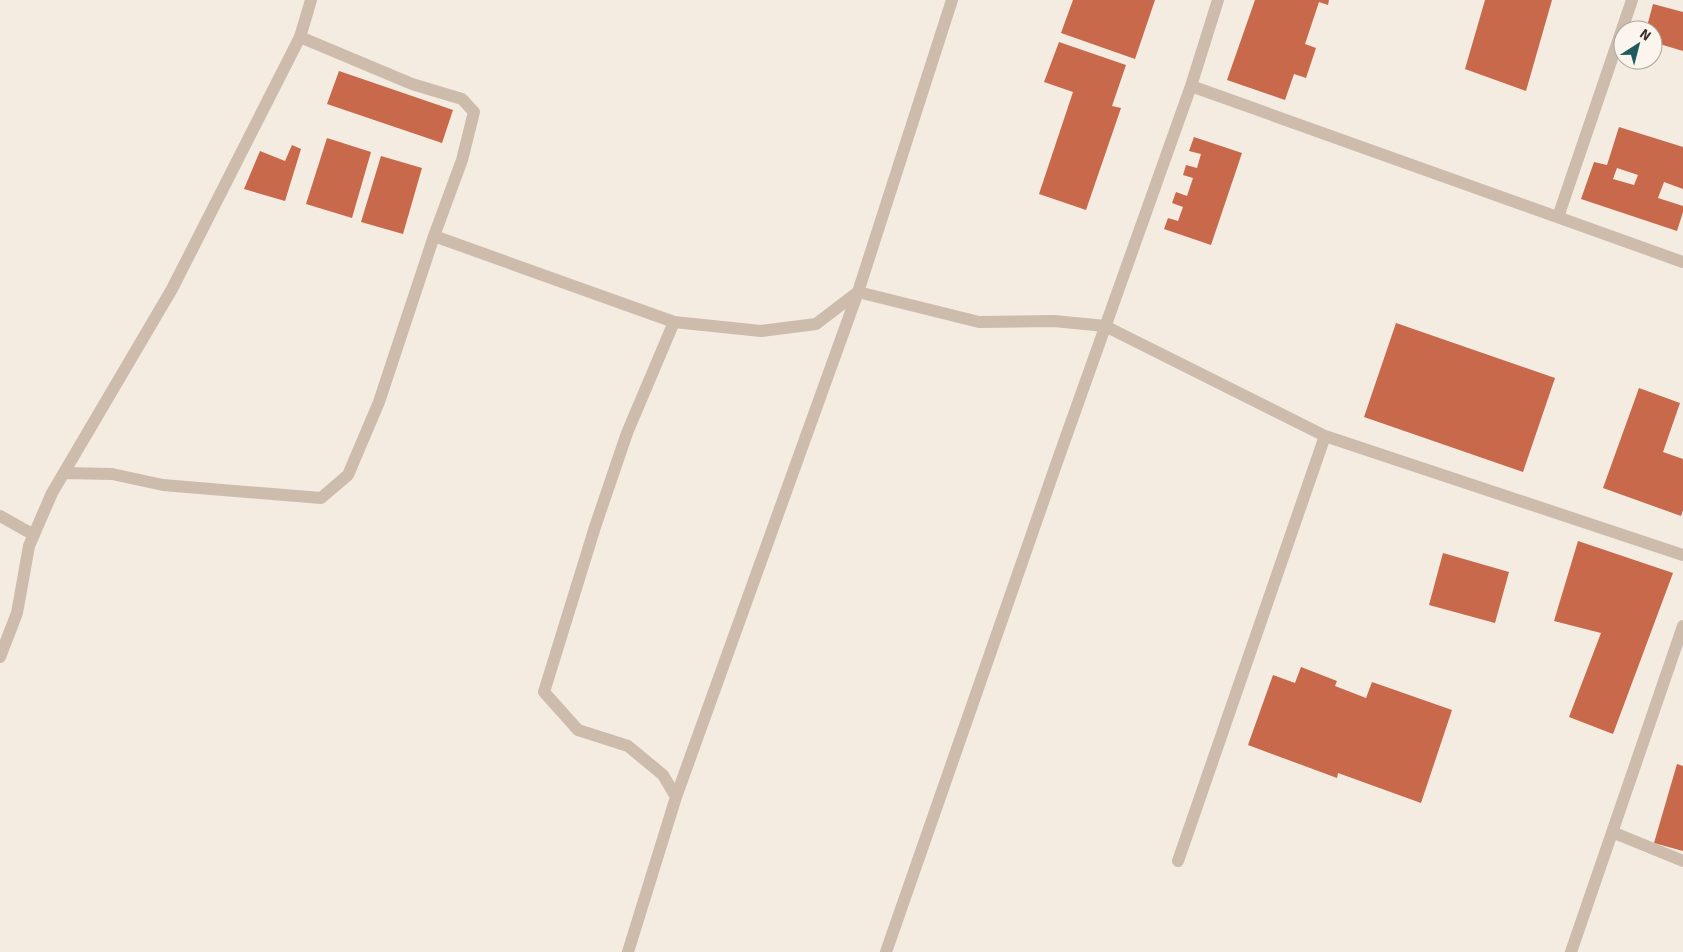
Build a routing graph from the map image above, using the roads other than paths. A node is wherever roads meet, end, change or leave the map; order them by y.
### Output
1 (311, 0) edge
2 (952, 0) edge
3 (1218, 0) edge
4 (1632, 0) edge
5 (300, 37) junction
6 (1191, 86) junction
7 (1558, 217) junction
8 (434, 236) junction
9 (1683, 262) edge
10 (858, 292) junction
11 (674, 322) junction
12 (1106, 326) junction
13 (1325, 436) junction
14 (64, 473) junction
15 (0, 516) edge
16 (34, 536) junction
17 (1683, 555) edge
18 (1683, 626) edge
19 (0, 657) edge
20 (676, 797) junction
21 (1612, 832) junction
22 (1178, 861) dead end
23 (1683, 861) edge
24 (628, 952) edge
25 (886, 952) edge
26 (1571, 952) edge

1 - 5 street
2 - 10 street
3 - 6 street
4 - 7 street
5 - 8 street
5 - 14 street
6 - 7 street
6 - 12 street
7 - 9 street
8 - 11 street
8 - 14 street
10 - 11 street
10 - 12 street
10 - 20 street
11 - 20 street
12 - 13 street
12 - 25 street
13 - 17 street
13 - 22 street
14 - 16 street
15 - 16 street
16 - 19 street
18 - 21 street
20 - 24 street
21 - 23 street
21 - 26 street

